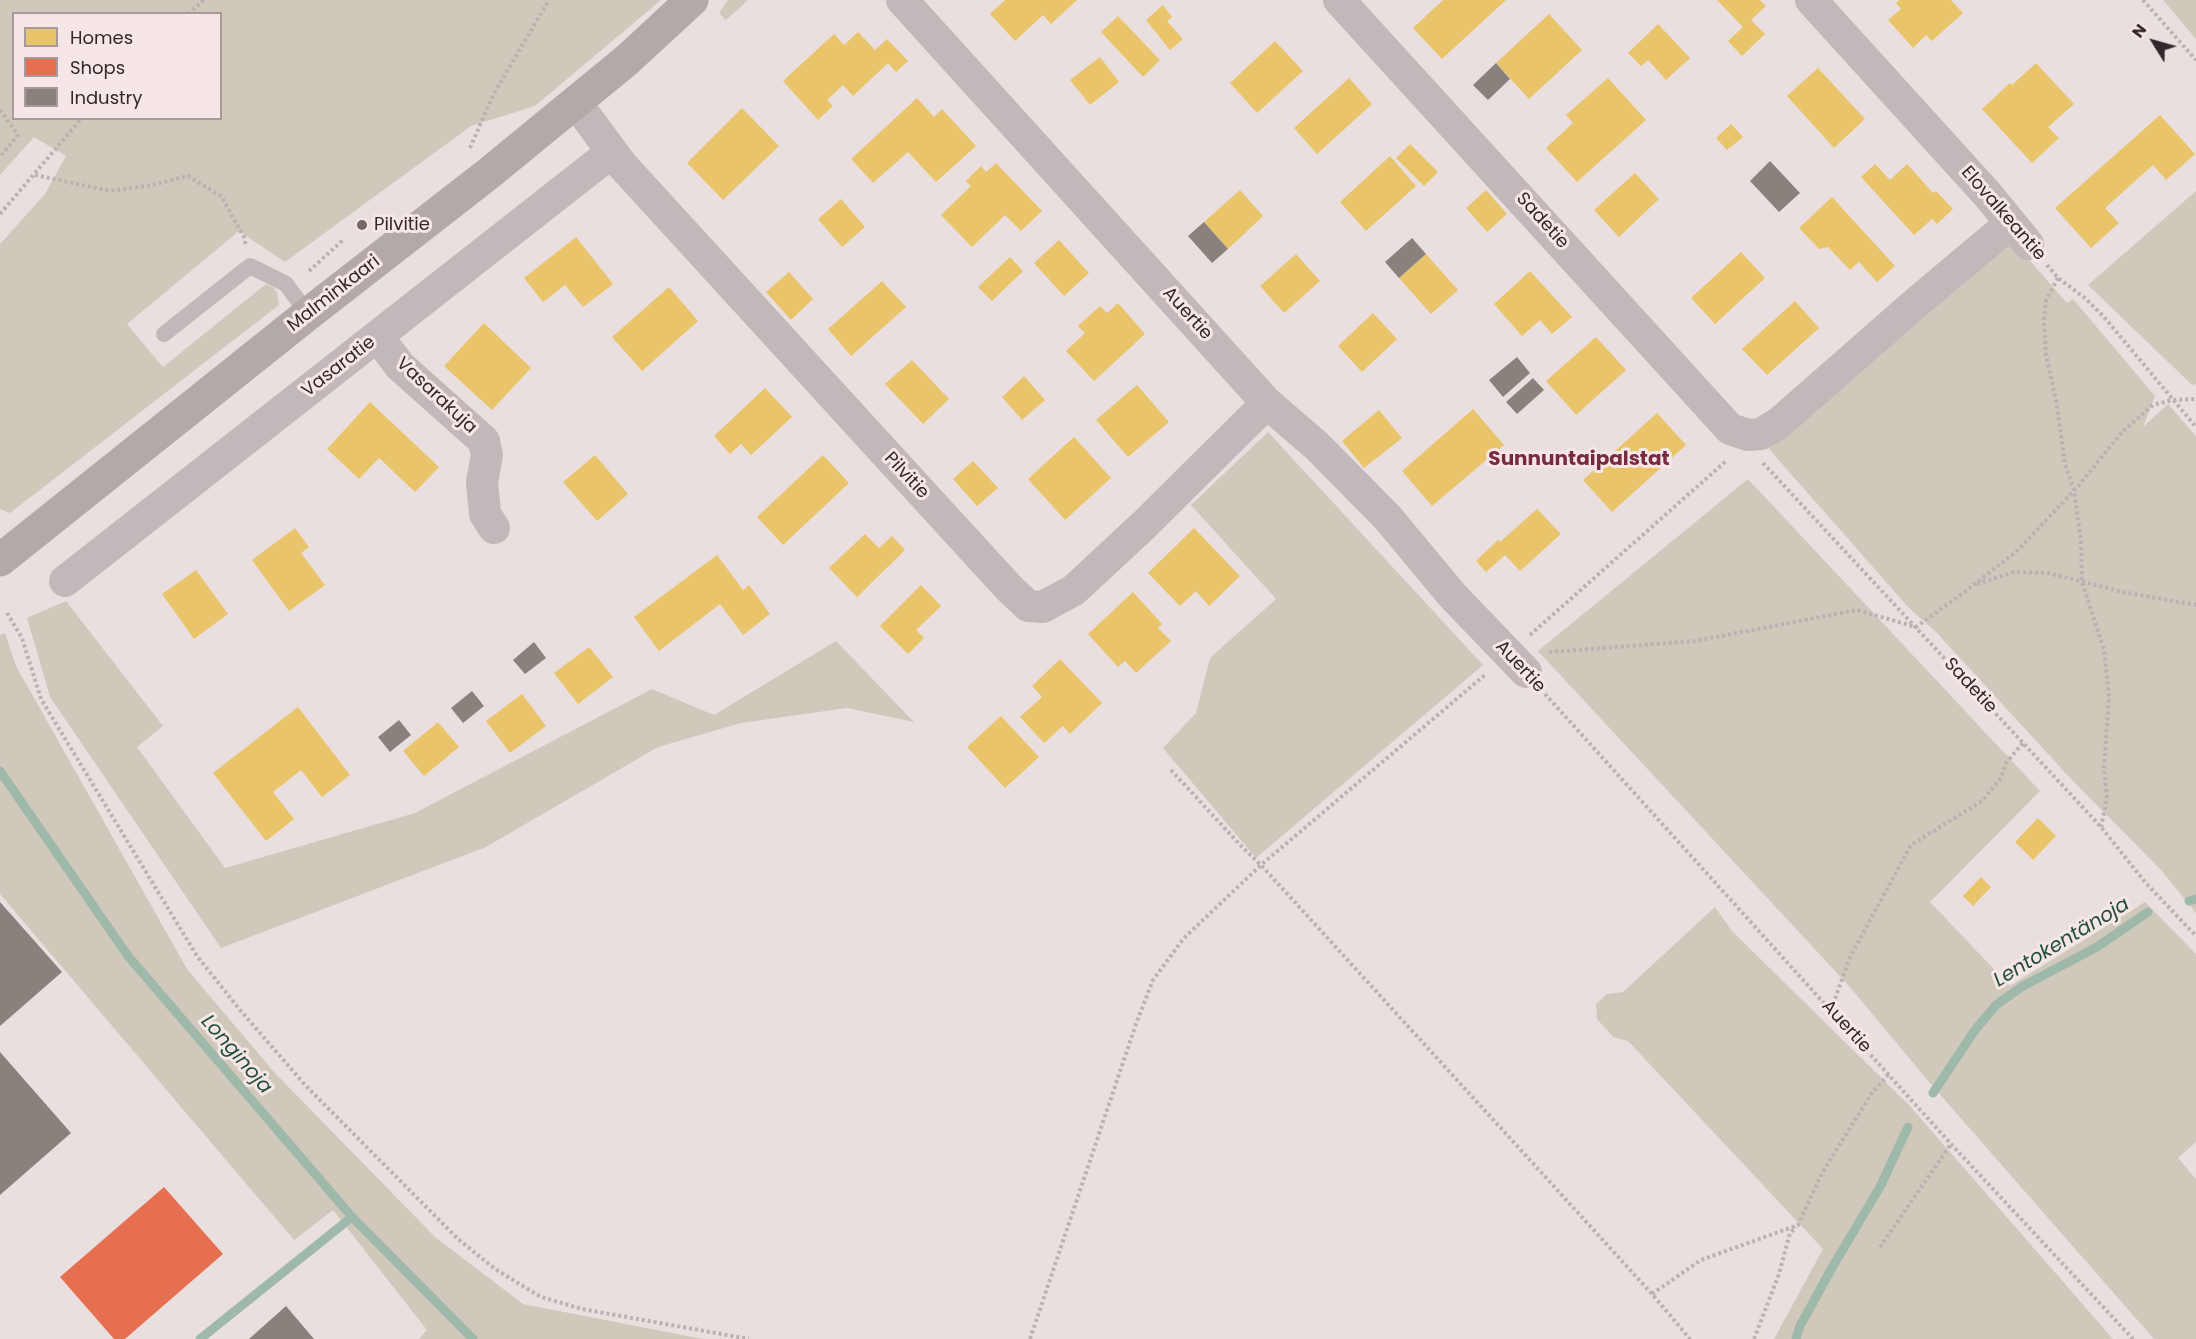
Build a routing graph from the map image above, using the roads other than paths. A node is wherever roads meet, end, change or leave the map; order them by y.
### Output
1 (692, 0) edge
2 (902, 0) edge
3 (1339, 0) edge
4 (1811, 0) edge
5 (576, 103) junction
6 (612, 152) junction
7 (2019, 234) joint
8 (308, 314) junction
9 (164, 334) dead end
10 (378, 337) junction
11 (1267, 403) junction
12 (494, 528) dead end
13 (0, 560) edge
14 (65, 581) dead end
15 (1517, 664) road end

1 - 5 main road, Malminkaari
2 - 11 street, Auertie
3 - 7 street, Sadetie
4 - 7 street, Elovalkeantie
5 - 6 street, Pilvitie
5 - 8 main road, Malminkaari
6 - 10 street, Vasaratie
6 - 11 street, Pilvitie
8 - 9 lane
8 - 13 main road, Malminkaari
10 - 12 street, Vasarakuja
10 - 14 street, Vasaratie
11 - 15 street, Auertie

